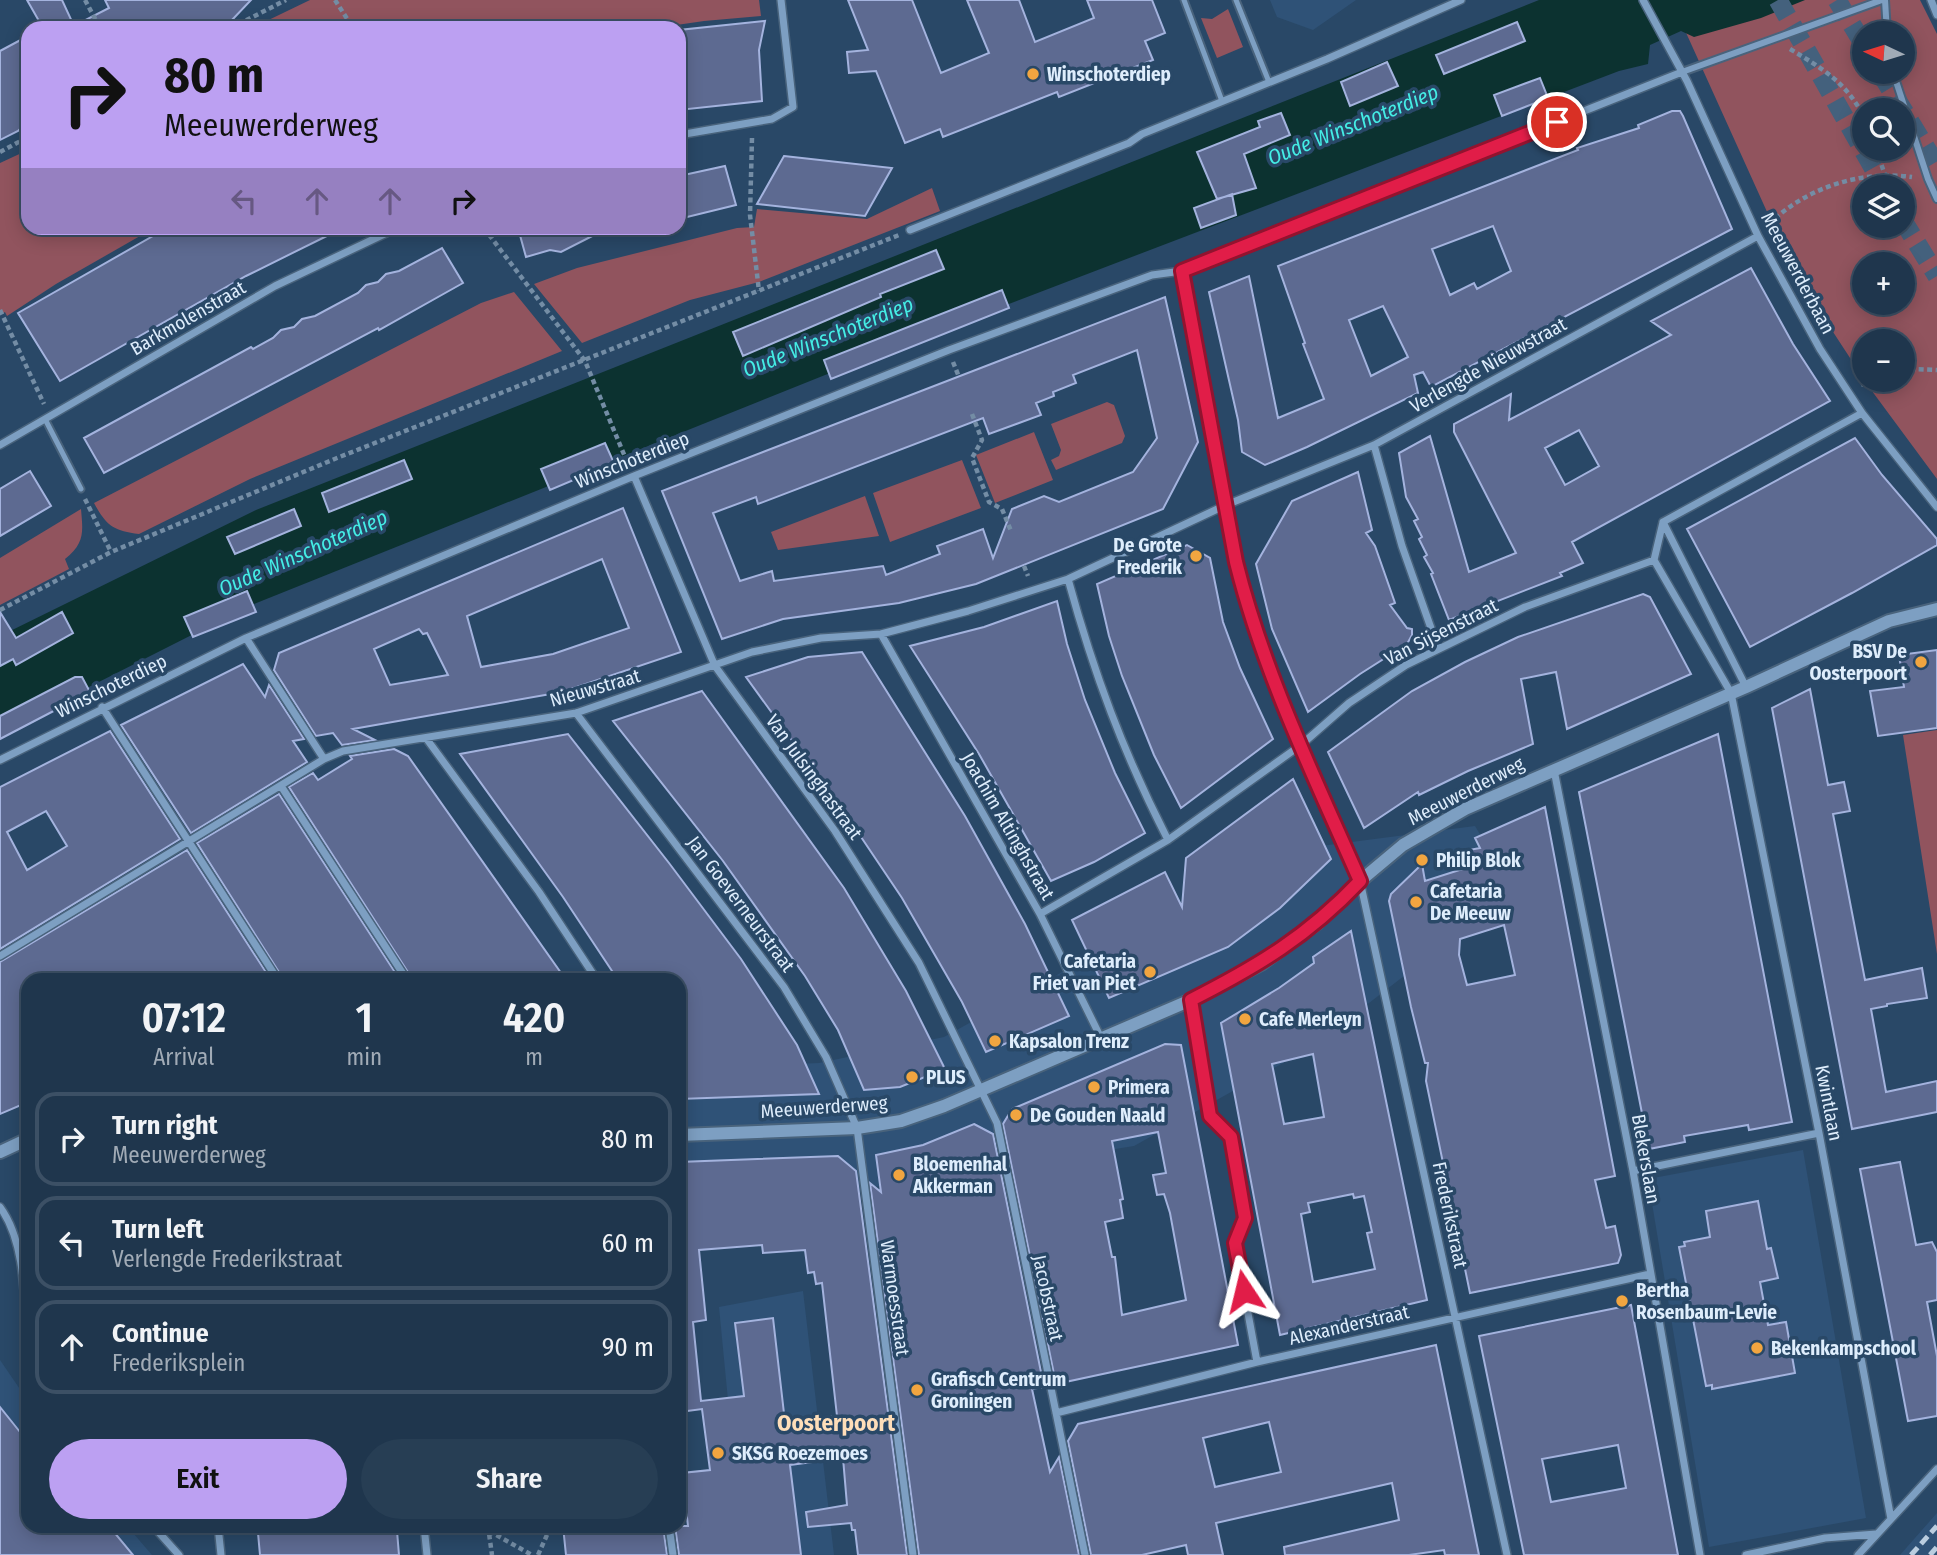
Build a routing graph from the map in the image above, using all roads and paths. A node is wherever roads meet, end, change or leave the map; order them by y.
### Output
1 (85, 0) edge
2 (286, 0) edge
3 (335, 0) edge
4 (781, 0) edge
5 (1184, 0) edge
6 (1236, 0) edge
7 (1461, 0) edge
8 (1643, 0) edge
9 (1884, 0) edge
10 (1931, 0) edge
11 (1937, 15) edge
12 (96, 21) edge
13 (245, 21) edge
14 (348, 21) edge
15 (1886, 21) edge
16 (1774, 39) junction
17 (1682, 72) junction
18 (1269, 82) junction
19 (1897, 84) edge
20 (1854, 98) edge
21 (1223, 101) junction
22 (752, 122) junction
23 (686, 134) edge
24 (21, 141) edge
25 (0, 152) edge
26 (1880, 161) edge
27 (1885, 175) edge
28 (1915, 178) edge
29 (1852, 179) edge
30 (1928, 179) junction
31 (1937, 199) edge
32 (910, 230) joint
33 (382, 235) edge
34 (489, 235) edge
35 (1758, 236) junction
36 (1182, 271) junction
37 (760, 290) junction
38 (0, 310) edge
39 (584, 361) junction
40 (1915, 369) edge
41 (1937, 370) edge
42 (972, 414) dead end
43 (1862, 414) junction
44 (47, 417) junction
45 (0, 445) edge
46 (1374, 445) junction
47 (626, 460) dead end
48 (634, 476) junction
49 (81, 489) joint
50 (1226, 505) junction
51 (1937, 507) edge
52 (1663, 522) junction
53 (1011, 531) dead end
54 (111, 552) junction
55 (1654, 560) junction
56 (1068, 579) junction
57 (1937, 609) edge
58 (0, 610) edge
59 (881, 634) junction
60 (246, 638) junction
61 (1438, 648) junction
62 (715, 666) junction
63 (1746, 687) junction
64 (1731, 693) junction
65 (103, 707) junction
66 (576, 713) junction
67 (426, 738) junction
68 (1301, 745) junction
69 (324, 759) junction
70 (0, 760) edge
71 (1554, 770) junction
72 (281, 786) junction
73 (1168, 840) junction
74 (189, 843) junction
75 (1360, 881) junction
76 (1040, 914) junction
77 (0, 956) edge
78 (273, 973) edge
79 (402, 973) edge
80 (592, 973) edge
81 (1191, 1000) junction
82 (1101, 1038) junction
83 (982, 1090) junction
84 (857, 1128) junction
85 (1819, 1133) junction
86 (686, 1135) edge
87 (21, 1142) edge
88 (0, 1152) edge
89 (1633, 1171) junction
90 (0, 1207) edge
91 (21, 1273) edge
92 (1650, 1274) junction
93 (1456, 1316) junction
94 (1257, 1362) junction
95 (1056, 1413) junction
96 (1937, 1469) edge
97 (1891, 1519) junction
98 (159, 1533) edge
99 (219, 1533) edge
100 (425, 1533) edge
101 (490, 1533) edge
102 (497, 1533) edge
103 (548, 1533) edge
104 (670, 1533) edge
105 (1876, 1534) junction
106 (179, 1555) edge
107 (221, 1555) edge
108 (427, 1555) edge
109 (492, 1555) edge
110 (531, 1555) edge
111 (537, 1555) edge
112 (673, 1555) edge
113 (913, 1555) edge
114 (1085, 1555) edge
115 (1507, 1555) edge
116 (1700, 1555) edge
117 (1746, 1555) edge
118 (1858, 1555) edge

1 - 12 path
2 - 13 path
3 - 14 path
4 - 22 street
5 - 21 lane
6 - 18 lane
7 - 18 street
8 - 17 street, Meeuwerderbaan
9 - 15 street
9 - 16 street
10 - 11 street
16 - 17 street
16 - 20 path
17 - 35 street, Meeuwerderbaan
17 - 36 street, Winschoterdiep
18 - 21 street
19 - 30 street
21 - 32 street
22 - 23 street
22 - 37 path
24 - 25 path
26 - 27 path
28 - 30 path
29 - 35 path
30 - 31 street
32 - 37 path
33 - 44 street, Barkmolenstraat
34 - 39 path
35 - 43 street, Meeuwerderbaan
35 - 46 street, Verlengde Nieuwstraat
36 - 48 street, Winschoterdiep
36 - 50 street, Frederikstraat
37 - 39 path
38 - 44 path
39 - 47 path
39 - 54 path
40 - 41 path
42 - 53 path
43 - 51 street, Meeuwerderbaan
43 - 52 street
44 - 45 street, Barkmolenstraat
44 - 49 lane
46 - 50 street, Verlengde Nieuwstraat
46 - 61 street
48 - 60 street, Winschoterdiep
48 - 62 street, Van Julsinghastraat
49 - 54 path
50 - 56 street, Nieuwstraat
50 - 68 street, Frederikstraat
52 - 55 street
52 - 63 street
54 - 58 path
55 - 61 street, Van Sijsenstraat
55 - 64 street, Kwintlaan
56 - 59 street, Nieuwstraat
56 - 73 street
57 - 63 street, Meeuwerderweg
59 - 62 street, Nieuwstraat
59 - 76 street, Joachim Altinghstraat
60 - 65 street, Winschoterdiep
60 - 69 street
61 - 68 street, Van Sijsenstraat
62 - 66 street, Nieuwstraat
62 - 83 street, Van Julsinghastraat
63 - 64 street, Meeuwerderweg
64 - 71 street, Meeuwerderweg
64 - 85 street, Kwintlaan
65 - 70 street, Winschoterdiep
65 - 74 street
66 - 67 street, Nieuwstraat
66 - 84 street, Jan Goeverneurstraat
67 - 69 street, Nieuwstraat
67 - 80 street
68 - 73 street, Van Sijsenstraat
68 - 75 street, Frederikstraat
69 - 72 street, Nieuwstraat
71 - 75 street, Meeuwerderweg
71 - 89 street, Blekerslaan
72 - 74 street, Nieuwstraat
72 - 79 street
73 - 76 street, Van Sijsenstraat
74 - 77 street, Nieuwstraat
74 - 78 street
75 - 81 street, Meeuwerderweg
75 - 93 street, Frederikstraat
76 - 82 street, Joachim Altinghstraat
81 - 82 street, Meeuwerderweg
81 - 94 street
82 - 83 street, Meeuwerderweg
83 - 84 street, Meeuwerderweg
83 - 95 street, Jacobstraat
84 - 86 street, Meeuwerderweg
84 - 113 street, Warmoesstraat
85 - 89 street
85 - 97 street, Kwintlaan
87 - 88 street
89 - 92 street, Blekerslaan
90 - 91 street
92 - 93 street, Alexanderstraat
92 - 116 street, Blekerslaan
93 - 94 street, Alexanderstraat
93 - 115 street, Frederikstraat
94 - 95 street, Alexanderstraat
95 - 114 street, Jacobstraat
96 - 97 street
97 - 105 street
98 - 106 street
99 - 107 street
100 - 108 street
101 - 109 path
102 - 110 path
103 - 111 path
104 - 112 street
105 - 117 street
105 - 118 street

